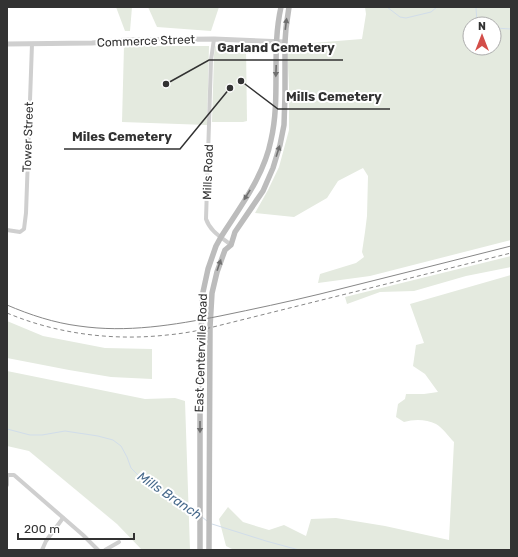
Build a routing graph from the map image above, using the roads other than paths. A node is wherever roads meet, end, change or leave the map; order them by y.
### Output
1 (281, 7) edge
2 (290, 7) edge
3 (214, 39) junction
4 (277, 42) junction
5 (285, 42) junction
6 (7, 44) edge
7 (32, 44) junction
8 (7, 230) edge
9 (221, 237) junction
10 (231, 245) junction
11 (215, 281) junction
12 (205, 282) junction
13 (200, 376) junction
14 (210, 376) junction
15 (200, 453) junction
16 (209, 453) junction
17 (7, 485) edge
18 (63, 518) junction
19 (119, 542) dead end
20 (42, 550) edge
21 (98, 550) edge
22 (105, 550) edge
23 (200, 550) edge
24 (208, 550) edge

1 - 4 main road, East Centerville Road
5 -> 2 main road, East Centerville Road
3 - 4 street, Commerce Street
3 - 7 street, Commerce Street
3 - 9 street, Mills Road
4 - 5 street, Commerce Street
4 -> 9 main road, East Centerville Road
10 -> 5 main road, East Centerville Road
6 - 7 street, Commerce Street
7 - 8 street, Tower Street
9 - 10 street, Mills Road
9 - 12 main road, East Centerville Road
11 -> 10 main road, East Centerville Road
11 - 12 main road
11 - 14 main road, East Centerville Road
12 - 13 main road, East Centerville Road
13 - 14 main road
13 -> 15 main road, East Centerville Road
14 - 16 main road, East Centerville Road
15 - 16 main road
15 - 23 main road, East Centerville Road
16 - 24 main road, East Centerville Road
17 - 18 street
18 - 20 street
18 - 21 street
19 - 22 street

